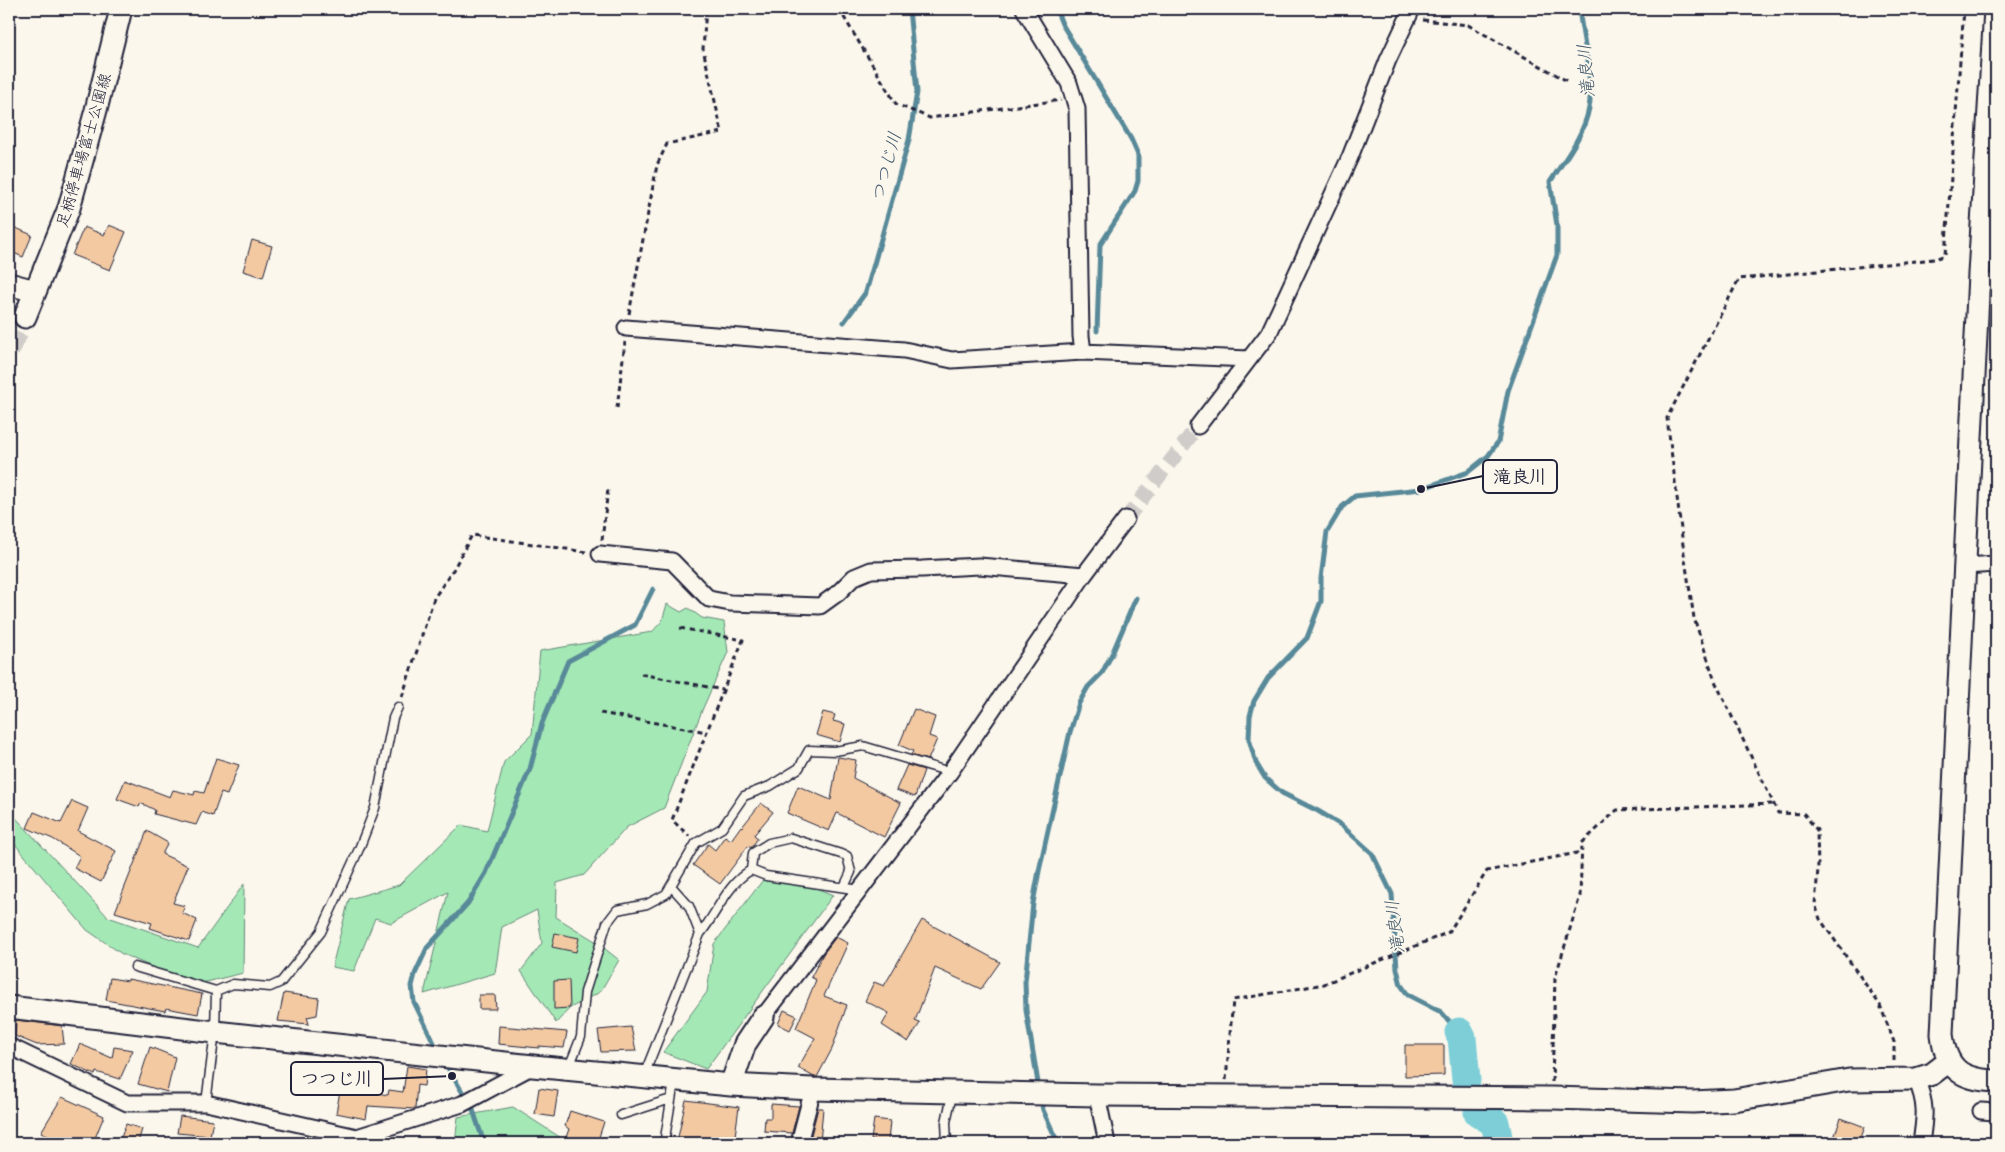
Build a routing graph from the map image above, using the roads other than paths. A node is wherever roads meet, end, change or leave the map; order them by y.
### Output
1 (121, 9) edge
2 (1024, 9) edge
3 (1995, 9) edge
4 (1410, 14) edge
5 (1988, 282) edge
6 (9, 284) edge
7 (35, 291) junction
8 (25, 317) tunnel mouth
9 (626, 328) road end
10 (1083, 352) junction
11 (1249, 359) junction
12 (1198, 426) tunnel mouth
13 (1126, 519) tunnel mouth
14 (600, 554) road end
15 (1996, 564) edge
16 (1965, 566) junction
17 (1084, 574) junction
18 (398, 707) road end
19 (950, 772) junction
20 (751, 870) junction
21 (671, 886) junction
22 (844, 887) junction
23 (860, 890) junction
24 (700, 934) junction
25 (135, 967) dead end
26 (216, 991) junction
27 (9, 1007) edge
28 (763, 1017) joint
29 (215, 1032) junction
30 (9, 1046) edge
31 (1949, 1061) junction
32 (534, 1066) junction
33 (568, 1069) junction
34 (644, 1076) junction
35 (1916, 1079) junction
36 (1996, 1081) edge
37 (731, 1084) junction
38 (673, 1089) junction
39 (813, 1089) junction
40 (952, 1092) junction
41 (1096, 1094) junction
42 (206, 1103) junction
43 (1981, 1111) dead end
44 (1996, 1112) edge
45 (621, 1115) dead end
46 (663, 1143) edge
47 (799, 1143) edge
48 (947, 1143) edge
49 (1108, 1143) edge
50 (1922, 1143) edge

1 - 7 street, 足柄停車場富士公園線
2 - 10 street
3 - 5 street
4 - 11 street
5 - 16 street
6 - 7 street
7 - 8 street, 足柄停車場富士公園線
9 - 10 street
10 - 11 street
11 - 12 street
13 - 17 street
14 - 17 street
15 - 16 street
16 - 31 street
17 - 19 street
18 - 26 lane
19 - 21 lane
19 - 23 street
20 - 22 lane
20 - 22 lane
20 - 24 lane
21 - 24 lane
21 - 33 lane
22 - 23 lane
23 - 28 street
24 - 34 lane
25 - 26 lane
26 - 29 lane
27 - 29 street
28 - 37 street
29 - 32 street
29 - 42 lane
30 - 42 street
31 - 35 street
31 - 36 street
32 - 33 street
32 - 42 street
33 - 34 street
34 - 38 street
35 - 41 street
35 - 50 street
37 - 38 street
37 - 39 street
38 - 45 lane
38 - 46 lane
39 - 40 street
39 - 47 street
40 - 41 street
40 - 48 lane
41 - 49 street
43 - 44 street

